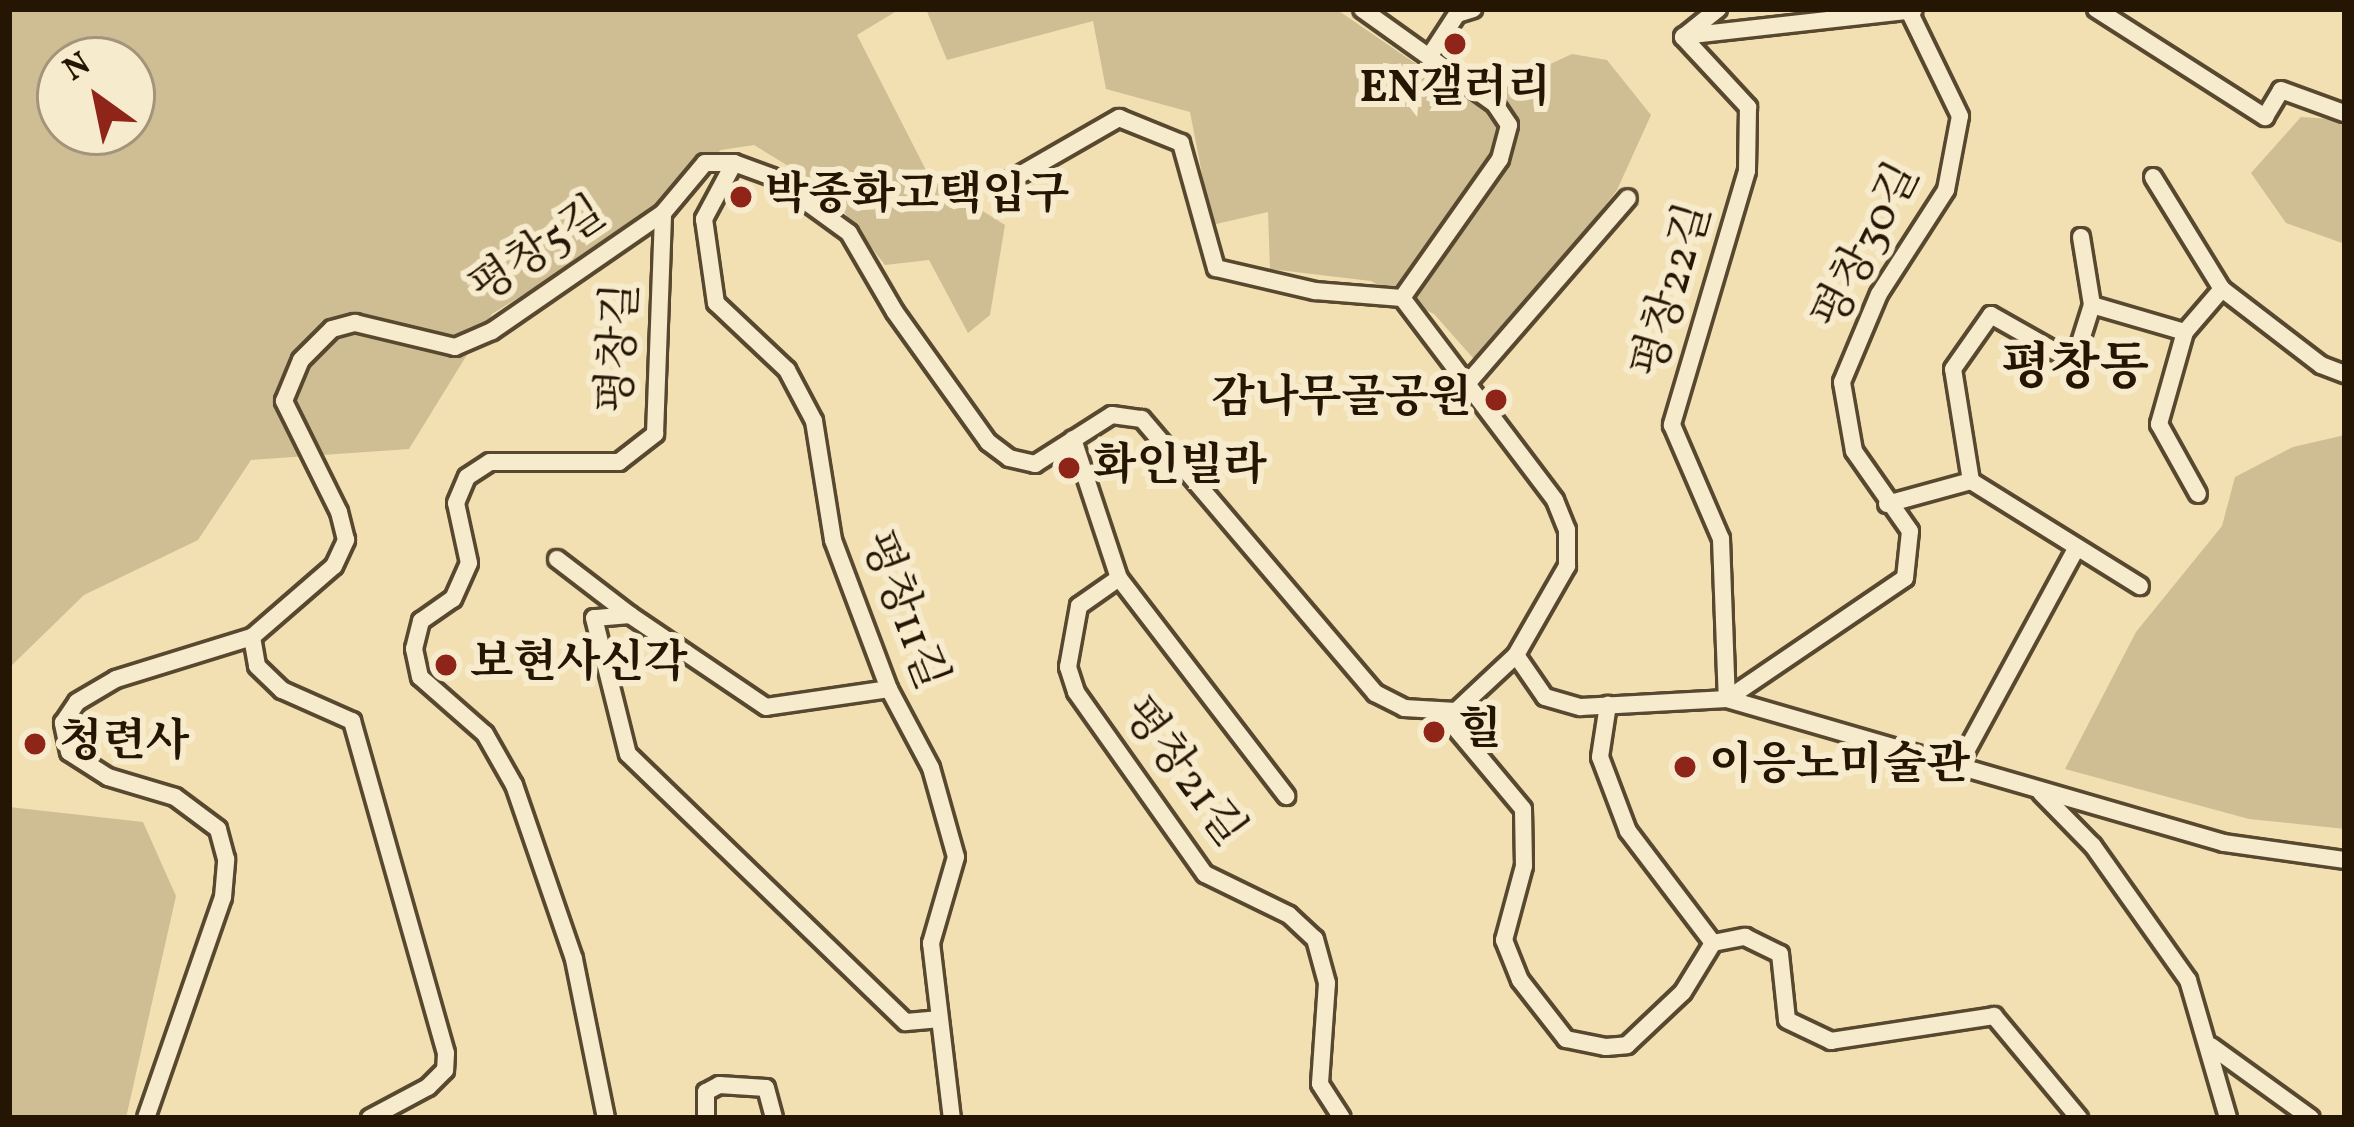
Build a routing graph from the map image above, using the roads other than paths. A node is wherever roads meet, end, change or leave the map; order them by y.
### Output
1 (1363, 9) edge
2 (1473, 9) edge
3 (1718, 9) edge
4 (2096, 9) edge
5 (1911, 10) edge
6 (1683, 37) junction
7 (1429, 57) junction
8 (2344, 113) edge
9 (734, 163) junction
10 (2153, 177) dead end
11 (1004, 184) dead end
12 (1628, 198) dead end
13 (663, 213) junction
14 (2080, 237) dead end
15 (2222, 289) junction
16 (1402, 298) junction
17 (2092, 305) junction
18 (2185, 332) junction
19 (2345, 374) edge
20 (1466, 385) junction
21 (1073, 439) junction
22 (1971, 481) junction
23 (2198, 494) dead end
24 (1887, 504) junction
25 (2078, 547) junction
26 (557, 559) dead end
27 (1119, 578) junction
28 (2140, 586) dead end
29 (630, 615) junction
30 (252, 637) junction
31 (1516, 655) junction
32 (890, 689) junction
33 (1726, 699) junction
34 (1608, 705) junction
35 (1442, 712) junction
36 (1958, 768) junction
37 (2040, 792) junction
38 (1286, 796) dead end
39 (2345, 860) edge
40 (1713, 943) junction
41 (938, 1019) junction
42 (2211, 1046) junction
43 (146, 1118) edge
44 (370, 1118) edge
45 (606, 1118) edge
46 (706, 1118) edge
47 (774, 1118) edge
48 (952, 1118) edge
49 (1342, 1118) edge
50 (2079, 1118) edge
51 (2228, 1118) edge
52 (2312, 1118) edge

1 - 7 street
2 - 7 street
3 - 6 street
4 - 8 street
5 - 6 street, 평창30길
5 - 24 street, 평창30길
6 - 33 street, 평창22길
7 - 16 street
9 - 13 street
9 - 21 street
9 - 32 street, 평창11길
10 - 15 street
11 - 16 street
12 - 20 street
13 - 30 street, 평창5길
13 - 45 street, 평창길 / 평창길
14 - 17 street
15 - 18 street
15 - 19 street
16 - 20 street
17 - 18 street
17 - 22 street
18 - 23 street
20 - 31 street
21 - 27 street
21 - 35 street
22 - 24 street
22 - 25 street
24 - 33 street, 평창30길
25 - 28 street
25 - 36 street
26 - 29 street
27 - 38 street
27 - 49 street, 평창21길
29 - 32 street
29 - 41 street
30 - 43 street, 평창5길
30 - 44 street
31 - 34 street
31 - 35 street
32 - 41 street, 평창11길
33 - 34 street
33 - 36 street
34 - 40 street
35 - 40 street
36 - 37 street
37 - 39 street
37 - 42 street
40 - 50 street
41 - 48 street, 평창11길
42 - 51 street
42 - 52 street
46 - 47 street

